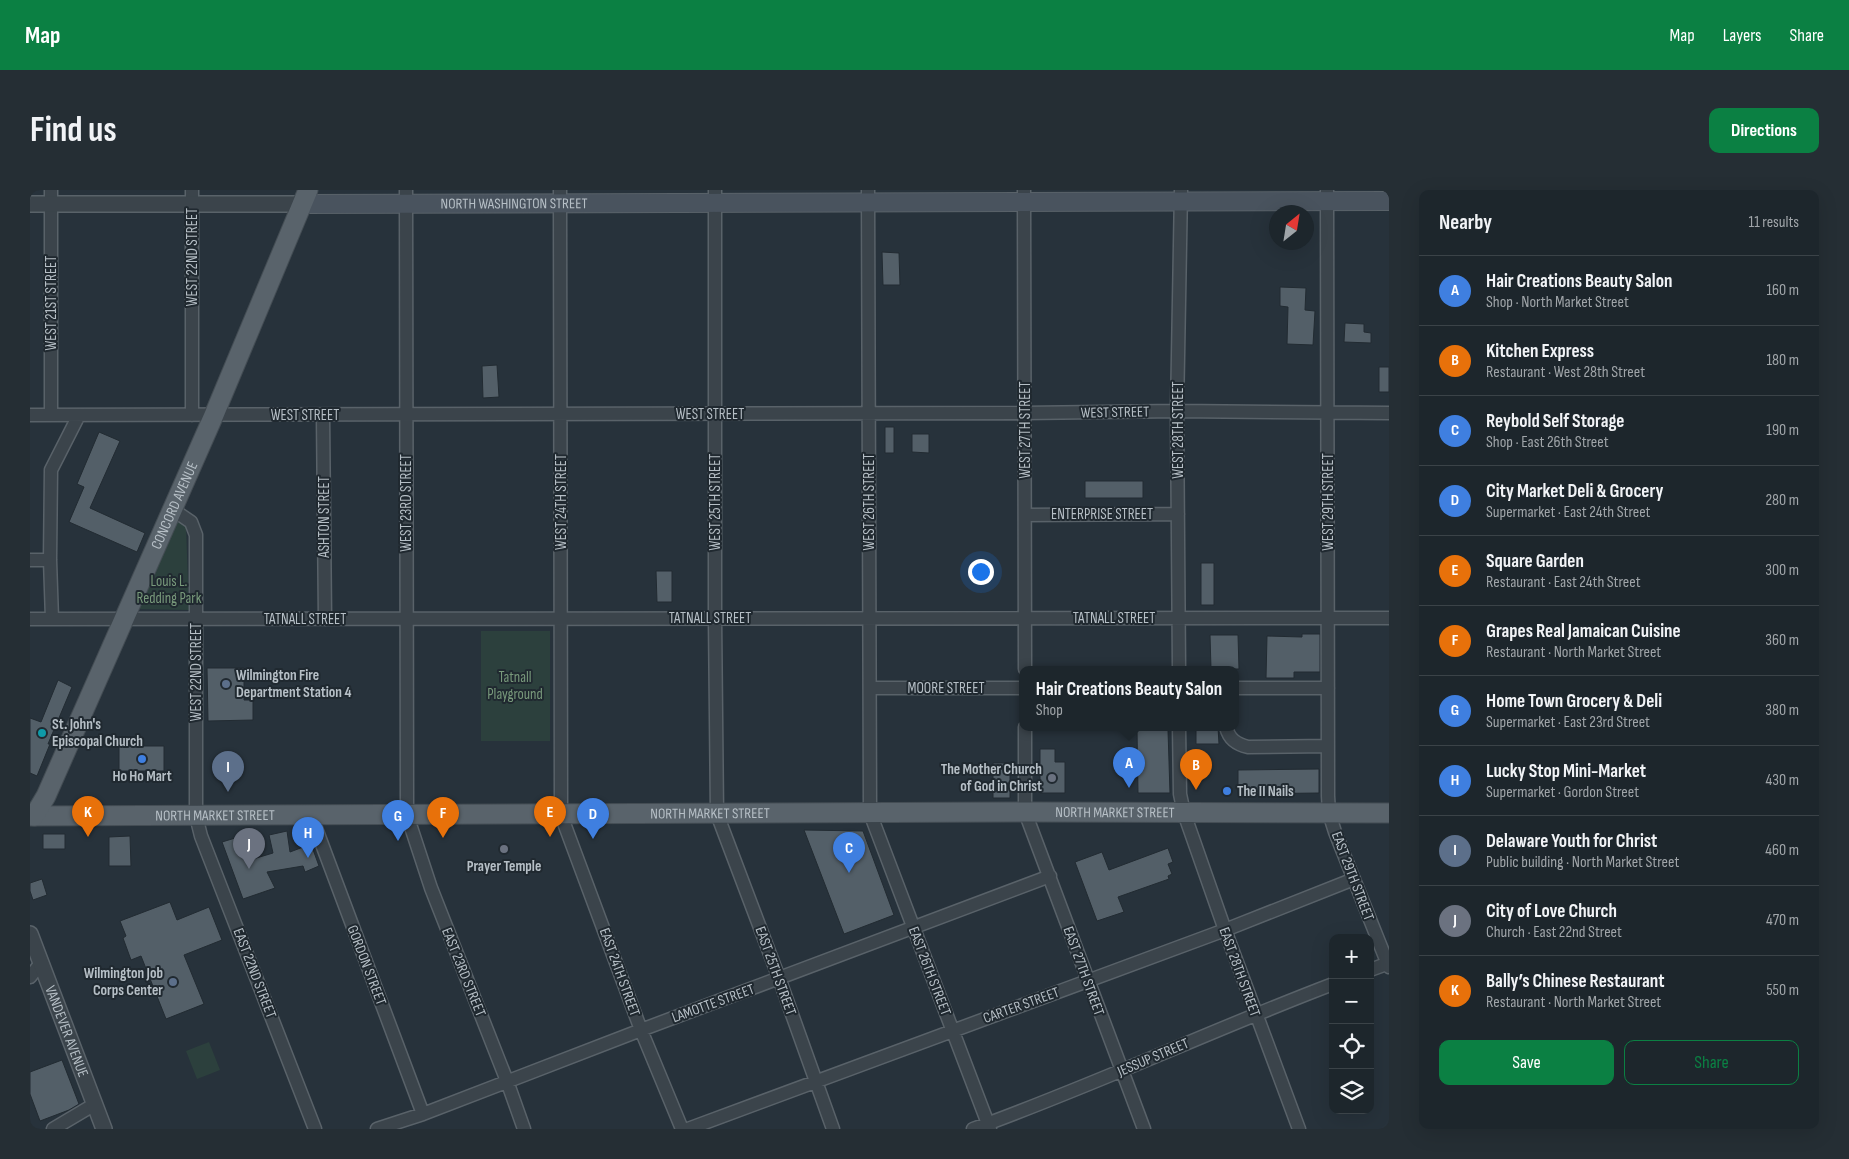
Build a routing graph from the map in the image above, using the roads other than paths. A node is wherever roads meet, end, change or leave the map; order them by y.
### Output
1 (1327, 195) edge
2 (715, 196) edge
3 (868, 196) edge
4 (1024, 196) edge
5 (1181, 196) edge
6 (52, 197) edge
7 (192, 197) edge
8 (305, 197) edge
9 (406, 197) edge
10 (560, 197) edge
11 (1389, 201) edge
12 (30, 204) edge
13 (1178, 411) junction
14 (1327, 413) junction
15 (1389, 413) edge
16 (406, 414) junction
17 (561, 414) junction
18 (715, 414) junction
19 (869, 414) junction
20 (1024, 414) junction
21 (30, 415) edge
22 (51, 415) junction
23 (79, 415) junction
24 (192, 415) junction
25 (214, 415) junction
26 (323, 415) junction
27 (172, 509) junction
28 (1178, 514) junction
29 (1025, 515) junction
30 (30, 560) edge
31 (50, 560) junction
32 (1178, 617) junction
33 (406, 618) junction
34 (561, 618) junction
35 (715, 618) junction
36 (870, 618) junction
37 (1025, 618) junction
38 (1328, 618) junction
39 (1389, 618) edge
40 (30, 619) edge
41 (52, 619) junction
42 (124, 619) junction
43 (196, 619) junction
44 (325, 619) junction
45 (1025, 666) edge
46 (1178, 666) edge
47 (870, 688) junction
48 (1019, 688) edge
49 (1239, 688) edge
50 (1328, 688) junction
51 (1025, 731) edge
52 (1179, 731) edge
53 (1228, 731) edge
54 (1328, 746) junction
55 (1025, 812) junction
56 (870, 813) junction
57 (1184, 813) junction
58 (1330, 813) junction
59 (1389, 813) edge
60 (717, 814) junction
61 (311, 815) junction
62 (407, 815) junction
63 (561, 815) junction
64 (196, 816) junction
65 (31, 818) edge
66 (1050, 876) junction
67 (1354, 879) junction
68 (914, 926) junction
69 (1225, 930) junction
70 (30, 934) edge
71 (41, 963) junction
72 (1389, 964) edge
73 (1374, 969) edge
74 (30, 977) edge
75 (779, 978) junction
76 (1088, 980) junction
77 (1329, 986) edge
78 (1256, 1013) junction
79 (641, 1030) junction
80 (953, 1030) junction
81 (1122, 1071) junction
82 (815, 1080) junction
83 (507, 1081) junction
84 (94, 1104) junction
85 (423, 1114) junction
86 (989, 1126) edge
87 (56, 1128) edge
88 (104, 1129) edge
89 (315, 1129) edge
90 (377, 1129) edge
91 (524, 1129) edge
92 (682, 1129) edge
93 (688, 1129) edge
94 (833, 1129) edge
95 (973, 1129) edge
96 (1144, 1129) edge
97 (1299, 1129) edge

1 - 5 main road, NORTH WASHINGTON STREET
1 - 11 main road, NORTH WASHINGTON STREET
1 - 14 street, WEST 29TH STREET
2 - 3 main road, NORTH WASHINGTON STREET
2 - 10 main road, NORTH WASHINGTON STREET
2 - 18 street, WEST 25TH STREET
3 - 4 main road, NORTH WASHINGTON STREET
3 - 19 street, WEST 26TH STREET
4 - 5 main road, NORTH WASHINGTON STREET
4 - 20 street, WEST 27TH STREET
5 - 13 street, WEST 28TH STREET
6 - 7 street, NORTH WASHINGTON STREET
6 - 12 street, NORTH WASHINGTON STREET
6 - 22 street, WEST 21ST STREET
7 - 8 street, NORTH WASHINGTON STREET
7 - 24 street, WEST 22ND STREET
8 - 9 main road, NORTH WASHINGTON STREET
8 - 25 main road, CONCORD AVENUE
9 - 10 main road, NORTH WASHINGTON STREET
9 - 16 street, WEST 23RD STREET
10 - 17 street, WEST 24TH STREET
13 - 14 street, WEST STREET
13 - 20 street, WEST STREET
13 - 28 street, WEST 28TH STREET
14 - 15 street, WEST STREET
14 - 38 street, WEST 29TH STREET
16 - 17 street, WEST STREET
16 - 26 street, WEST STREET
16 - 33 street, WEST 23RD STREET
17 - 18 street, WEST STREET
17 - 34 street, WEST 24TH STREET
18 - 19 street, WEST STREET
18 - 35 street, WEST 25TH STREET
19 - 20 street, WEST STREET
19 - 36 street, WEST 26TH STREET
20 - 29 street, WEST 27TH STREET
21 - 22 street, WEST STREET
22 - 23 street, WEST STREET
23 - 24 street, WEST STREET
23 - 31 street
24 - 25 street, WEST STREET
25 - 26 street, WEST STREET
25 - 27 main road, CONCORD AVENUE
26 - 44 street, ASHTON STREET
27 - 42 main road, CONCORD AVENUE
27 - 43 street, WEST 22ND STREET
28 - 29 street, ENTERPRISE STREET
28 - 32 street, WEST 28TH STREET
29 - 37 street, WEST 27TH STREET
30 - 31 street
31 - 41 street
32 - 37 street, TATNALL STREET
32 - 38 street, TATNALL STREET
32 - 46 street, WEST 28TH STREET
33 - 34 street, TATNALL STREET
33 - 44 street, TATNALL STREET
33 - 62 street, WEST 23RD STREET
34 - 35 street, TATNALL STREET
34 - 63 street, WEST 24TH STREET
35 - 36 street, TATNALL STREET
35 - 60 street, WEST 25TH STREET
36 - 37 street, TATNALL STREET
36 - 47 street, WEST 26TH STREET
37 - 45 street, WEST 27TH STREET
38 - 39 street, TATNALL STREET
38 - 50 street, WEST 29TH STREET
40 - 41 street, TATNALL STREET
41 - 42 street, TATNALL STREET
42 - 43 street, TATNALL STREET
42 - 65 main road, CONCORD AVENUE
43 - 44 street, TATNALL STREET
43 - 64 street, WEST 22ND STREET
47 - 48 street, MOORE STREET
47 - 56 street, WEST 26TH STREET
49 - 50 street
50 - 54 street, WEST 29TH STREET
51 - 55 street
52 - 57 street
53 - 54 street
54 - 58 street, WEST 29TH STREET
55 - 56 main road, NORTH MARKET STREET
55 - 57 main road, NORTH MARKET STREET
55 - 66 street, EAST 27TH STREET
56 - 60 main road, NORTH MARKET STREET
56 - 68 street, EAST 26TH STREET
57 - 58 main road, NORTH MARKET STREET
57 - 69 street, EAST 28TH STREET
58 - 59 main road, NORTH MARKET STREET
58 - 67 street, EAST 29TH STREET
60 - 63 main road, NORTH MARKET STREET
60 - 75 street, EAST 25TH STREET
61 - 62 main road, NORTH MARKET STREET
61 - 64 main road, NORTH MARKET STREET
61 - 85 street, GORDON STREET
62 - 63 main road, NORTH MARKET STREET
62 - 83 street, EAST 23RD STREET
63 - 79 street, EAST 24TH STREET
64 - 65 main road, NORTH MARKET STREET
64 - 89 street, EAST 22ND STREET
66 - 68 street, LAMOTTE STREET
66 - 76 street, EAST 27TH STREET
67 - 69 street, CARTER STREET
67 - 72 street, EAST 29TH STREET
68 - 75 street, LAMOTTE STREET
68 - 80 street, EAST 26TH STREET
69 - 76 street, CARTER STREET
69 - 78 street, EAST 28TH STREET
70 - 71 street, VANDEVER AVENUE
71 - 74 street
71 - 84 street, VANDEVER AVENUE
72 - 73 street
75 - 79 street, LAMOTTE STREET
75 - 82 street, EAST 25TH STREET
76 - 80 street, CARTER STREET
76 - 81 street, EAST 27TH STREET
77 - 78 street, JESSUP STREET
78 - 81 street, JESSUP STREET
78 - 97 street, EAST 28TH STREET
79 - 83 street, LAMOTTE STREET
79 - 92 street, EAST 24TH STREET
80 - 82 street, CARTER STREET
80 - 86 street, EAST 26TH STREET
81 - 86 street, JESSUP STREET
81 - 96 street, EAST 27TH STREET
82 - 93 street, CARTER STREET
82 - 94 street, EAST 25TH STREET
83 - 85 street, LAMOTTE STREET
83 - 91 street, EAST 23RD STREET
84 - 87 street
84 - 88 street, VANDEVER AVENUE
85 - 90 street, LAMOTTE STREET
86 - 95 street, JESSUP STREET

